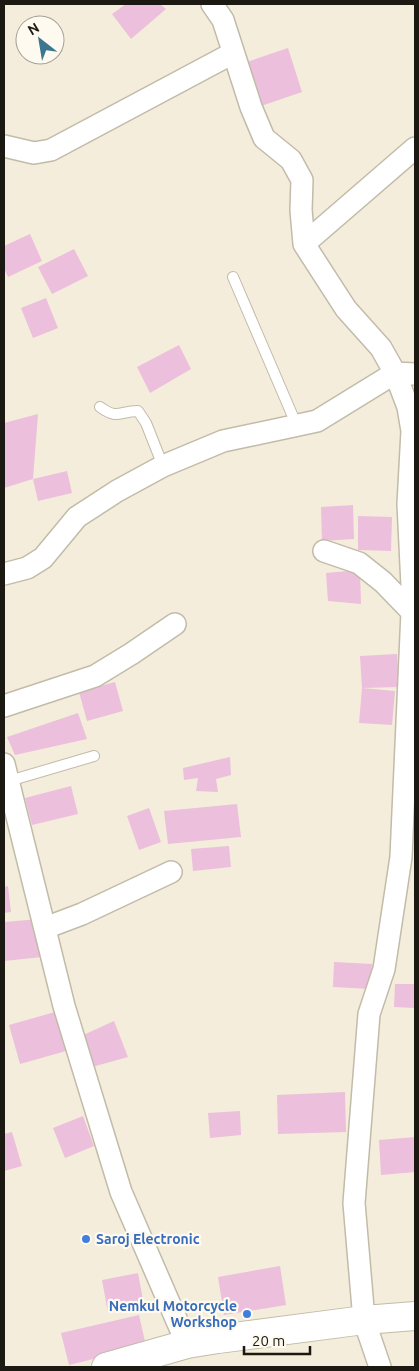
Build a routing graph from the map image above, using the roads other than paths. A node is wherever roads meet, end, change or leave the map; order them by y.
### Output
1 (212, 4) edge
2 (233, 53) junction
3 (4, 146) edge
4 (415, 148) edge
5 (304, 244) junction
6 (233, 277) dead end
7 (405, 374) edge
8 (100, 407) dead end
9 (297, 426) junction
10 (163, 466) junction
11 (412, 504) edge
12 (324, 551) dead end
13 (4, 574) edge
14 (414, 586) edge
15 (412, 612) junction
16 (175, 624) dead end
17 (4, 706) edge
18 (94, 756) dead end
19 (6, 773) edge
20 (409, 804) edge
21 (171, 872) dead end
22 (45, 928) junction
23 (415, 1316) edge
24 (364, 1320) junction
25 (188, 1344) junction
26 (106, 1367) edge
27 (380, 1367) edge

1 - 2 street
2 - 3 street
2 - 5 street
4 - 5 street
5 - 7 street
6 - 9 lane
7 - 9 street
7 - 11 street
8 - 10 lane
9 - 10 street
10 - 13 street
11 - 14 street
12 - 15 street
14 - 15 street
15 - 20 street
16 - 17 street
18 - 19 lane
19 - 22 street
20 - 24 street
21 - 22 street
22 - 25 street
23 - 24 main road
24 - 25 main road
24 - 27 street
25 - 26 main road

